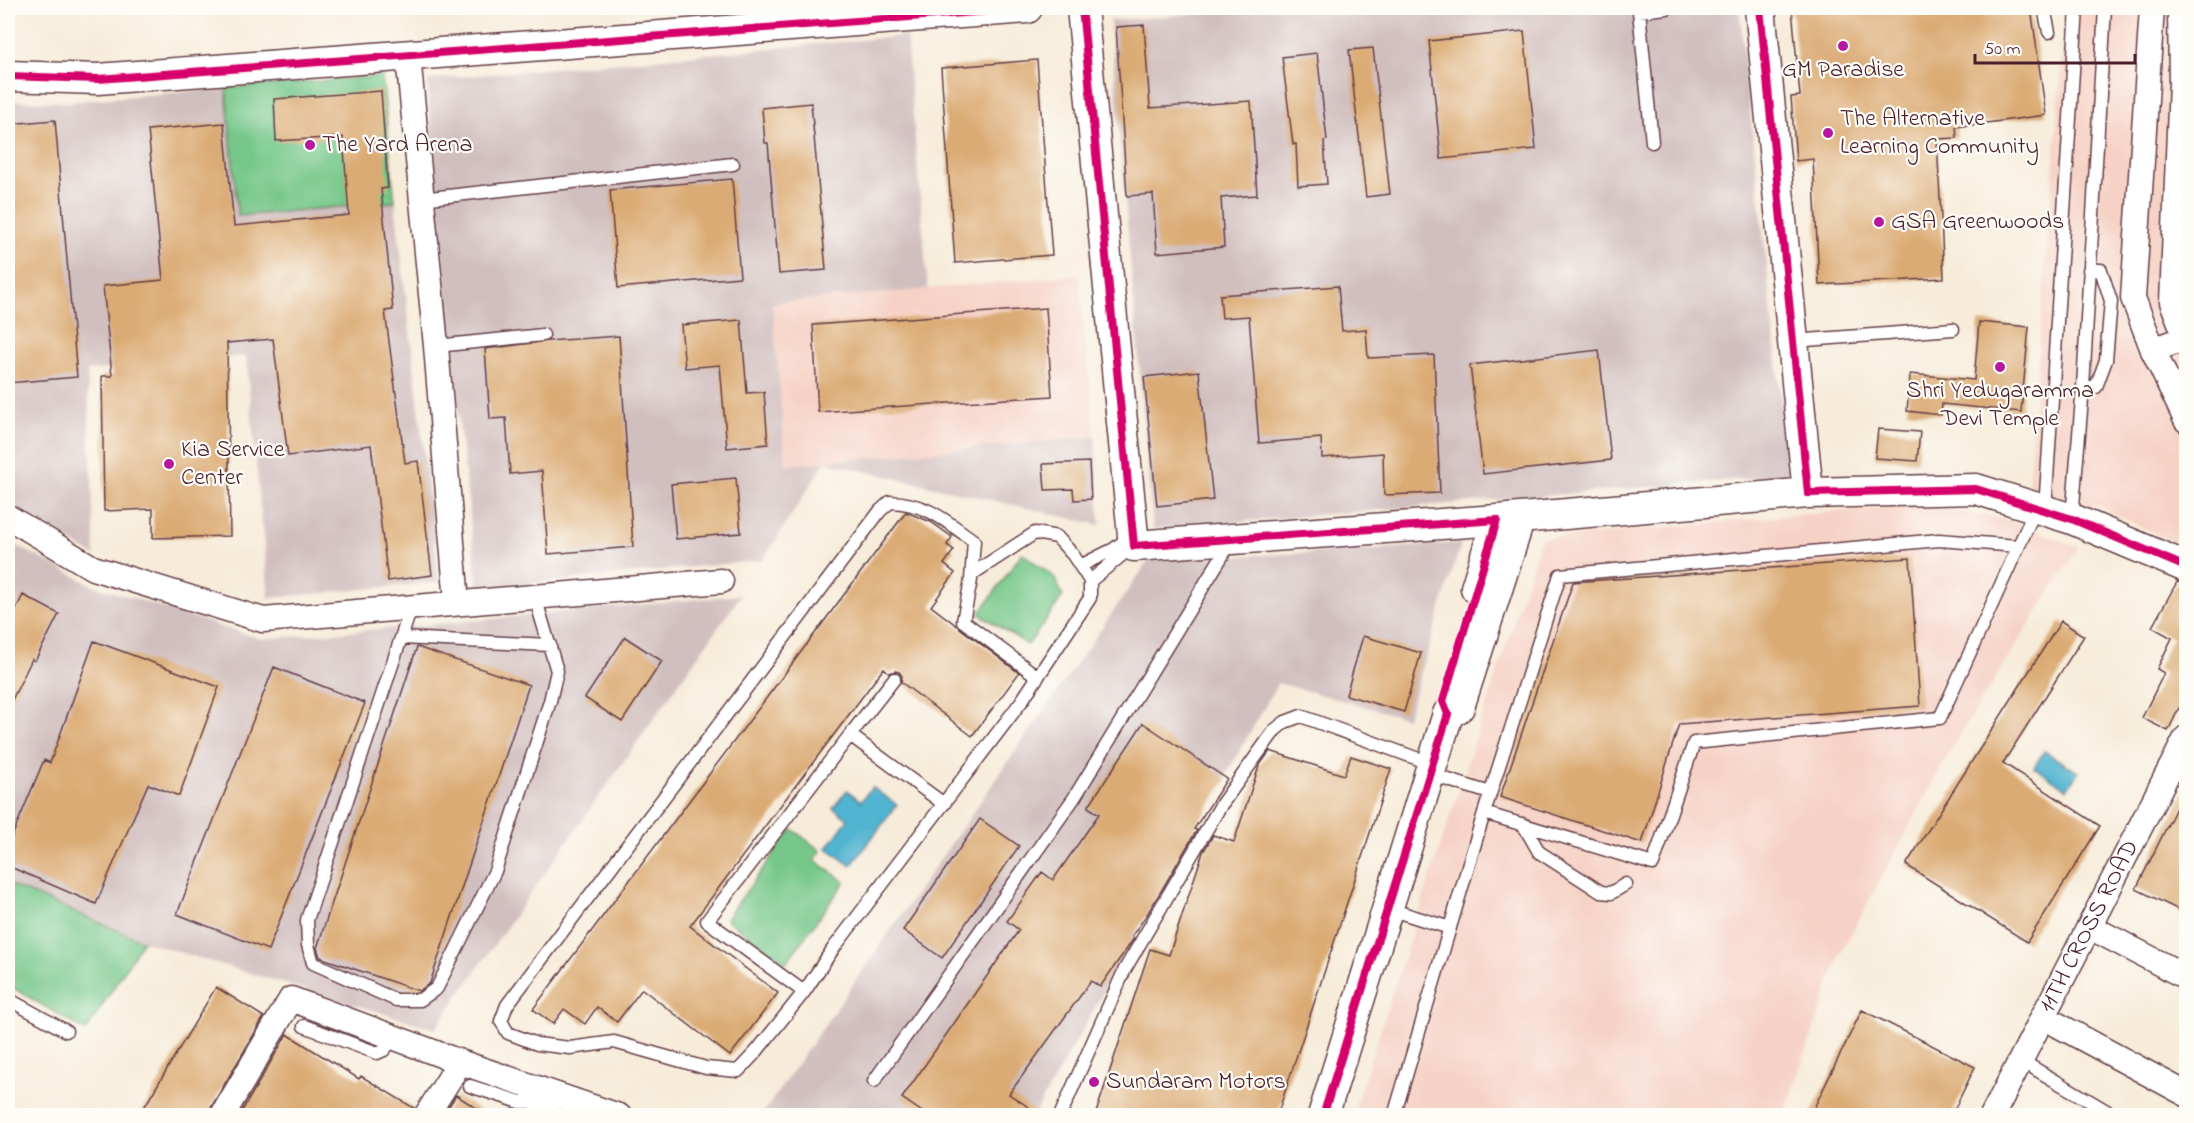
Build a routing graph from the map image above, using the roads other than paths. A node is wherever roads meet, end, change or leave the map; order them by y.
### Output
1 (1027, 8) edge
2 (1082, 8) edge
3 (1666, 8) edge
4 (1760, 8) edge
5 (2044, 8) edge
6 (2077, 8) edge
7 (2105, 8) edge
8 (2152, 8) edge
9 (2180, 8) edge
10 (2049, 32) dead end
11 (408, 56) junction
12 (8, 76) edge
13 (2148, 82) junction
14 (2181, 83) junction
15 (1652, 142) dead end
16 (733, 164) dead end
17 (421, 199) junction
18 (2089, 270) junction
19 (1953, 329) dead end
20 (543, 335) dead end
21 (2187, 338) edge
22 (1792, 341) junction
23 (436, 346) junction
24 (2153, 350) junction
25 (2083, 387) junction
26 (2187, 420) edge
27 (1808, 493) junction
28 (2051, 512) junction
29 (8, 517) edge
30 (1508, 519) junction
31 (1233, 539) junction
32 (1134, 540) junction
33 (2018, 546) junction
34 (1080, 566) junction
35 (2187, 567) edge
36 (972, 574) junction
37 (721, 581) dead end
38 (1090, 581) junction
39 (535, 597) junction
40 (457, 603) junction
41 (411, 608) junction
42 (401, 638) junction
43 (550, 645) junction
44 (1038, 677) junction
45 (894, 680) dead end
46 (850, 735) junction
47 (2187, 738) edge
48 (1430, 769) junction
49 (1490, 793) junction
50 (944, 804) junction
51 (1484, 813) junction
52 (1523, 824) junction
53 (1626, 884) dead end
54 (1388, 908) junction
55 (2090, 927) junction
56 (1450, 928) junction
57 (2187, 976) edge
58 (804, 992) junction
59 (8, 999) edge
60 (2043, 1017) junction
61 (303, 1026) dead end
62 (66, 1031) dead end
63 (393, 1037) junction
64 (2020, 1060) junction
65 (460, 1062) junction
66 (874, 1082) dead end
67 (470, 1086) dead end
68 (548, 1092) junction
69 (2187, 1095) edge
70 (614, 1115) edge
71 (222, 1116) edge
72 (426, 1116) edge
73 (540, 1116) edge
74 (1060, 1116) edge
75 (1323, 1116) edge
76 (1394, 1116) edge
77 (1992, 1116) edge
78 (2115, 1116) edge

1 - 11 street
2 - 32 street
3 - 15 lane
4 - 22 street
5 - 10 lane
6 - 28 lane
7 - 18 lane
8 - 13 street
9 - 14 street
11 - 12 street
11 - 17 street
13 - 14 street
13 - 24 street
14 - 21 street
16 - 17 lane
17 - 23 street
18 - 25 lane
18 - 25 lane
19 - 22 lane
20 - 23 lane
21 - 24 street
22 - 27 street
23 - 40 street
24 - 26 street
25 - 28 lane
27 - 28 street
27 - 30 street
28 - 33 lane
28 - 35 street
29 - 41 street
30 - 31 street
30 - 48 street
31 - 32 street
31 - 66 lane
32 - 34 lane
32 - 38 lane
33 - 49 lane
33 - 52 lane
34 - 36 lane
34 - 38 lane
36 - 44 lane
36 - 58 lane
37 - 39 street
38 - 44 lane
39 - 40 street
39 - 43 lane
40 - 41 street
41 - 42 lane
42 - 43 lane
42 - 43 lane
44 - 50 lane
45 - 46 lane
46 - 50 lane
46 - 58 lane
47 - 55 street, 11TH CROSS ROAD
48 - 49 lane
48 - 54 street
48 - 74 lane
49 - 51 lane
50 - 58 lane
51 - 52 lane
51 - 56 lane
52 - 53 lane
54 - 56 lane
54 - 75 street
55 - 57 street
55 - 60 street, 11TH CROSS ROAD
56 - 76 lane
59 - 62 lane
60 - 64 street, 11TH CROSS ROAD
60 - 69 street
61 - 63 lane
63 - 65 street
63 - 71 street
64 - 77 street, 11TH CROSS ROAD
64 - 78 lane
65 - 68 street
65 - 72 street
67 - 68 lane
68 - 70 street
68 - 73 street

